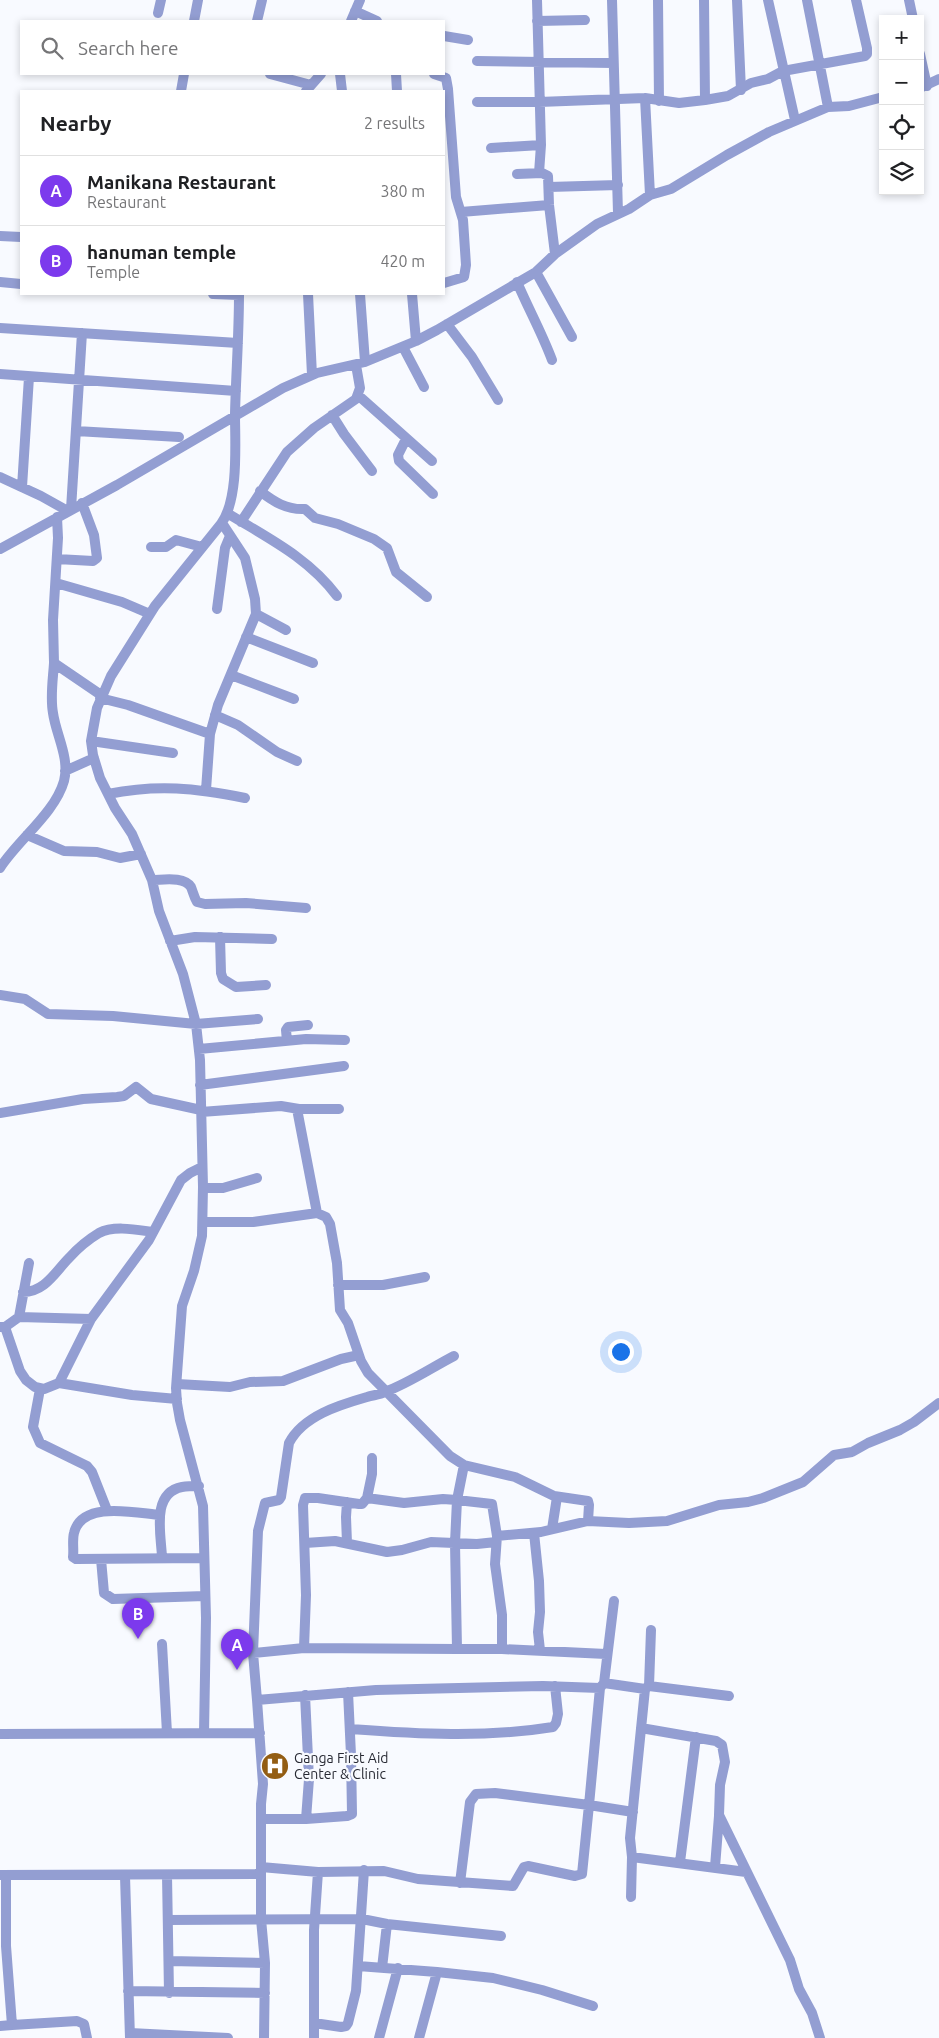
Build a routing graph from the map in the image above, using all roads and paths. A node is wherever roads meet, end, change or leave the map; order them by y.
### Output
1 (161, 0) edge
2 (198, 0) edge
3 (262, 0) edge
4 (360, 0) edge
5 (537, 0) edge
6 (612, 0) edge
7 (658, 0) edge
8 (704, 0) edge
9 (737, 0) edge
10 (768, 0) edge
11 (807, 0) edge
12 (856, 0) edge
13 (909, 0) edge
14 (355, 11) junction
15 (158, 13) dead end
16 (912, 15) edge
17 (194, 20) edge
18 (257, 20) edge
19 (351, 20) edge
20 (375, 20) edge
21 (585, 20) dead end
22 (537, 21) junction
23 (445, 36) edge
24 (468, 40) dead end
25 (477, 61) dead end
26 (538, 62) junction
27 (613, 63) junction
28 (820, 64) junction
29 (783, 71) junction
30 (184, 75) edge
31 (273, 75) edge
32 (320, 75) edge
33 (340, 75) edge
34 (396, 75) edge
35 (437, 75) edge
36 (939, 79) edge
37 (924, 86) edge
38 (308, 88) edge
39 (180, 90) edge
40 (342, 90) edge
41 (397, 90) edge
42 (741, 90) junction
43 (645, 98) junction
44 (879, 98) edge
45 (614, 99) junction
46 (704, 100) junction
47 (659, 101) junction
48 (477, 102) dead end
49 (539, 102) junction
50 (828, 107) junction
51 (795, 120) junction
52 (541, 145) junction
53 (491, 148) dead end
54 (539, 173) junction
55 (517, 174) dead end
56 (618, 185) junction
57 (549, 187) junction
58 (650, 195) junction
59 (549, 205) junction
60 (462, 212) junction
61 (618, 213) junction
62 (0, 236) edge
63 (20, 237) edge
64 (555, 254) junction
65 (536, 272) junction
66 (0, 282) edge
67 (517, 282) junction
68 (445, 283) edge
69 (20, 284) edge
70 (239, 295) edge
71 (308, 295) edge
72 (360, 295) edge
73 (412, 295) edge
74 (447, 324) junction
75 (0, 328) edge
76 (82, 333) junction
77 (572, 337) dead end
78 (416, 341) junction
79 (238, 343) junction
80 (403, 347) junction
81 (552, 360) dead end
82 (360, 363) junction
83 (0, 374) edge
84 (312, 375) junction
85 (29, 377) junction
86 (79, 381) junction
87 (424, 388) dead end
88 (236, 391) junction
89 (359, 396) junction
90 (498, 400) dead end
91 (235, 414) junction
92 (332, 415) junction
93 (76, 431) junction
94 (179, 437) dead end
95 (406, 439) junction
96 (432, 461) dead end
97 (372, 471) dead end
98 (0, 477) edge
99 (22, 487) junction
100 (260, 491) junction
101 (433, 494) dead end
102 (82, 503) junction
103 (70, 510) junction
104 (227, 513) junction
105 (57, 517) junction
106 (241, 522) junction
107 (221, 524) junction
108 (230, 536) junction
109 (151, 547) dead end
110 (202, 547) junction
111 (0, 549) edge
112 (57, 559) junction
113 (56, 583) junction
114 (336, 596) dead end
115 (427, 596) dead end
116 (217, 609) dead end
117 (150, 614) junction
118 (256, 614) junction
119 (286, 630) dead end
120 (246, 637) junction
121 (54, 663) junction
122 (313, 663) dead end
123 (231, 675) junction
124 (101, 697) junction
125 (294, 699) dead end
126 (215, 716) junction
127 (210, 734) junction
128 (91, 741) junction
129 (173, 753) dead end
130 (94, 758) junction
131 (297, 762) dead end
132 (65, 771) junction
133 (206, 790) junction
134 (108, 794) junction
135 (245, 798) dead end
136 (27, 835) junction
137 (141, 854) junction
138 (0, 868) edge
139 (152, 880) junction
140 (306, 908) dead end
141 (220, 937) junction
142 (272, 939) dead end
143 (170, 941) junction
144 (266, 985) dead end
145 (0, 995) edge
146 (258, 1019) dead end
147 (196, 1024) junction
148 (308, 1025) dead end
149 (345, 1040) dead end
150 (287, 1041) junction
151 (199, 1049) junction
152 (344, 1066) dead end
153 (200, 1085) junction
154 (297, 1109) junction
155 (339, 1109) dead end
156 (201, 1111) junction
157 (0, 1112) edge
158 (202, 1167) junction
159 (257, 1178) dead end
160 (203, 1188) junction
161 (317, 1213) junction
162 (202, 1222) junction
163 (154, 1232) junction
164 (29, 1262) dead end
165 (425, 1277) dead end
166 (338, 1285) junction
167 (23, 1292) junction
168 (19, 1317) junction
169 (91, 1319) junction
170 (2, 1327) edge
171 (359, 1356) junction
172 (454, 1356) dead end
173 (59, 1384) junction
174 (176, 1384) junction
175 (40, 1389) junction
176 (385, 1392) junction
177 (177, 1399) junction
178 (939, 1403) edge
179 (372, 1458) dead end
180 (464, 1465) junction
181 (199, 1486) junction
182 (557, 1497) junction
183 (367, 1498) junction
184 (457, 1500) junction
185 (347, 1502) junction
186 (107, 1510) junction
187 (160, 1515) junction
188 (588, 1521) junction
189 (552, 1529) junction
190 (534, 1532) junction
191 (496, 1539) junction
192 (305, 1543) junction
193 (347, 1543) junction
194 (455, 1543) junction
195 (162, 1557) junction
196 (204, 1558) junction
197 (101, 1559) junction
198 (205, 1596) junction
199 (614, 1601) dead end
200 (651, 1630) dead end
201 (162, 1644) dead end
202 (304, 1648) junction
203 (457, 1649) junction
204 (502, 1649) junction
205 (540, 1650) junction
206 (253, 1653) junction
207 (606, 1654) junction
208 (602, 1685) junction
209 (555, 1686) junction
210 (647, 1688) junction
211 (348, 1692) junction
212 (304, 1695) junction
213 (729, 1696) dead end
214 (257, 1700) junction
215 (641, 1728) junction
216 (350, 1729) junction
217 (167, 1733) junction
218 (204, 1733) junction
219 (260, 1733) junction
220 (0, 1734) edge
221 (696, 1737) junction
222 (588, 1805) junction
223 (633, 1812) junction
224 (719, 1815) junction
225 (261, 1819) junction
226 (306, 1819) junction
227 (632, 1857) junction
228 (680, 1862) junction
229 (715, 1867) junction
230 (364, 1870) junction
231 (260, 1871) junction
232 (318, 1872) junction
233 (746, 1872) junction
234 (3, 1875) edge
235 (168, 1875) junction
236 (125, 1876) junction
237 (460, 1883) junction
238 (631, 1897) dead end
239 (261, 1919) junction
240 (362, 1919) junction
241 (168, 1920) junction
242 (315, 1920) junction
243 (387, 1924) junction
244 (501, 1936) dead end
245 (169, 1961) junction
246 (265, 1963) junction
247 (358, 1966) junction
248 (382, 1968) junction
249 (398, 1968) junction
250 (437, 1972) junction
251 (128, 1990) junction
252 (169, 1993) junction
253 (265, 1993) junction
254 (593, 2006) dead end
255 (314, 2022) junction
256 (12, 2025) junction
257 (0, 2026) edge
258 (130, 2035) edge
259 (87, 2038) edge
260 (228, 2038) edge
261 (264, 2038) edge
262 (314, 2038) edge
263 (380, 2038) edge
264 (419, 2038) edge
265 (820, 2038) edge

1 - 15 street
2 - 17 street
3 - 18 street
4 - 14 street
5 - 22 street
6 - 27 street
7 - 47 street
8 - 46 street
9 - 42 street
10 - 29 street
11 - 28 street
12 - 28 street
13 - 16 street
14 - 19 street
14 - 20 street
21 - 22 street
22 - 26 street
23 - 24 street
25 - 26 street
26 - 27 street
26 - 49 street
27 - 45 street
28 - 29 street
28 - 50 street
29 - 42 street
29 - 51 street
30 - 39 street
31 - 38 street
32 - 38 street
33 - 40 street
34 - 41 street
35 - 60 street
36 - 37 street
42 - 46 street
43 - 45 street
43 - 47 street
43 - 58 street
44 - 50 street
45 - 49 street
45 - 56 street
46 - 47 street
48 - 49 street
49 - 52 street
50 - 51 street
51 - 58 street
52 - 53 street
52 - 54 street
54 - 55 street
54 - 57 street
56 - 57 street
56 - 61 street
57 - 59 street
58 - 61 street
59 - 60 street
59 - 64 street
60 - 68 street
61 - 64 street
62 - 63 street
64 - 65 street
65 - 67 street
65 - 77 street
66 - 69 street
67 - 74 street
67 - 81 street
70 - 79 street
71 - 84 street
72 - 82 street
73 - 78 street
74 - 78 street
74 - 90 street
75 - 76 street
76 - 79 street
76 - 86 street
78 - 80 street
79 - 88 street
80 - 82 street
80 - 87 street
82 - 84 street
82 - 89 street
83 - 85 street
84 - 91 street
85 - 86 street
85 - 99 street
86 - 88 street
86 - 93 street
88 - 91 street
89 - 92 street
89 - 95 street
91 - 102 street
91 - 104 street
92 - 97 street
92 - 100 street
93 - 94 street
93 - 103 street
95 - 96 street
95 - 101 street
98 - 99 street
99 - 103 street
100 - 106 street
100 - 115 street
102 - 103 street
102 - 112 street
103 - 105 street
104 - 106 street
104 - 107 street
105 - 111 street
105 - 112 street
106 - 114 street
107 - 108 street
107 - 110 street
108 - 116 street
108 - 118 street
109 - 110 street
110 - 117 street
112 - 113 street
113 - 117 street
113 - 121 street
117 - 124 street
118 - 119 street
118 - 120 street
120 - 122 street
120 - 123 street
121 - 124 street
121 - 132 street
123 - 125 street
123 - 126 street
124 - 127 street
124 - 128 street
126 - 127 street
126 - 131 street
127 - 133 street
128 - 129 street
128 - 130 street
130 - 132 street
130 - 134 street
132 - 136 street
133 - 134 street
133 - 135 street
134 - 137 street
136 - 137 street
136 - 138 street
137 - 139 street
139 - 140 street
139 - 143 street
141 - 142 street
141 - 143 street
141 - 144 street
143 - 147 street
145 - 147 street
146 - 147 street
147 - 151 street
148 - 150 street
149 - 150 street
150 - 151 street
151 - 153 street
152 - 153 street
153 - 156 street
154 - 155 street
154 - 156 street
154 - 161 street
156 - 157 street
156 - 158 street
158 - 160 street
158 - 163 street
159 - 160 street
160 - 162 street
161 - 162 street
161 - 166 street
162 - 174 street
163 - 167 street
163 - 169 street
164 - 167 street
165 - 166 street
166 - 171 street
167 - 168 street
168 - 169 street
168 - 170 street
169 - 173 street
170 - 175 street
171 - 174 street
171 - 176 street
172 - 176 street
173 - 175 street
173 - 177 street
174 - 177 street
175 - 186 street
176 - 180 street
176 - 206 street
177 - 181 street
178 - 188 street
179 - 183 street
180 - 182 street
180 - 184 street
181 - 187 street
181 - 196 street
182 - 188 street
182 - 189 street
183 - 184 street
183 - 185 street
184 - 191 street
184 - 194 street
185 - 192 street
185 - 193 street
186 - 187 street
186 - 197 street
187 - 195 street
188 - 189 street
189 - 190 street
190 - 191 street
190 - 205 street
191 - 194 street
191 - 204 street
192 - 193 street
192 - 202 street
193 - 194 street
194 - 203 street
195 - 196 street
195 - 197 street
196 - 198 street
197 - 198 street
198 - 218 street
199 - 207 street
200 - 210 street
201 - 217 street
202 - 203 street
202 - 206 street
203 - 204 street
204 - 205 street
205 - 207 street
206 - 214 street
207 - 208 street
208 - 209 street
208 - 210 street
208 - 222 street
209 - 211 street
209 - 216 street
210 - 213 street
210 - 215 street
211 - 212 street
211 - 216 street
212 - 214 street
212 - 226 street
214 - 219 street
215 - 221 street
215 - 223 street
216 - 226 street
217 - 218 street
217 - 220 street
218 - 219 street
219 - 225 street
221 - 224 street
221 - 228 street
222 - 223 street
222 - 237 street
222 - 237 street
223 - 227 street
224 - 229 street
224 - 233 street
225 - 226 street
225 - 231 street
227 - 228 street
227 - 238 street
228 - 229 street
229 - 233 street
230 - 232 street
230 - 237 street
230 - 240 street
231 - 232 street
231 - 235 street
231 - 239 street
232 - 242 street
233 - 265 street
234 - 236 street
234 - 256 street
235 - 236 street
235 - 241 street
236 - 251 street
239 - 241 street
239 - 242 street
239 - 246 street
240 - 242 street
240 - 243 street
240 - 247 street
241 - 245 street
242 - 255 street
243 - 244 street
243 - 248 street
245 - 246 street
245 - 252 street
246 - 253 street
247 - 248 street
247 - 255 street
248 - 249 street
249 - 250 street
249 - 263 street
250 - 254 street
250 - 264 street
251 - 252 street
251 - 258 street
252 - 253 street
253 - 261 street
255 - 262 street
256 - 257 street
256 - 259 street
258 - 260 street

